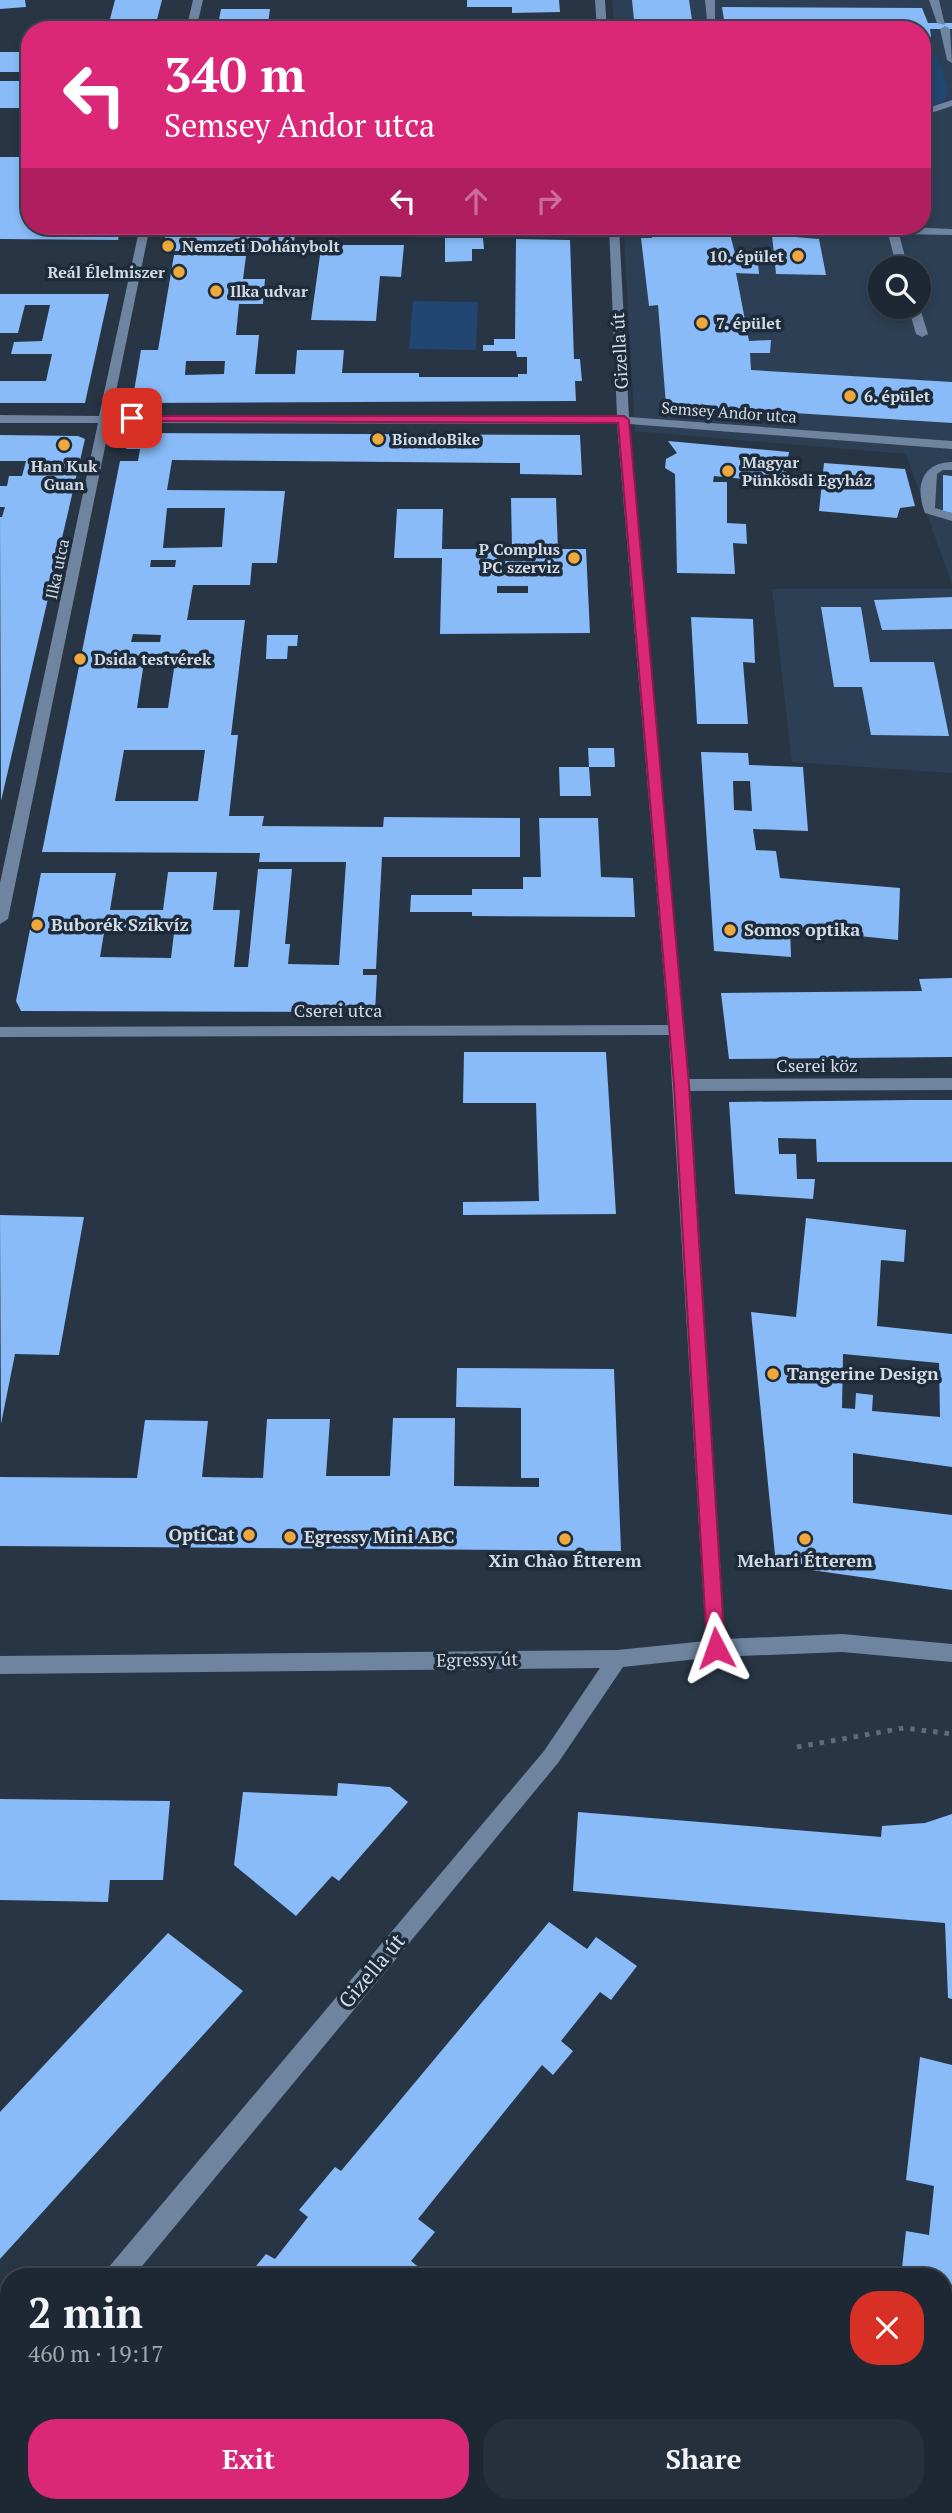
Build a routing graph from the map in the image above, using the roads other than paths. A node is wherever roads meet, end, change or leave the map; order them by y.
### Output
1 (198, 0) edge
2 (600, 0) edge
3 (710, 0) edge
4 (934, 0) edge
5 (193, 21) edge
6 (601, 21) edge
7 (713, 21) edge
8 (952, 60) edge
9 (952, 103) edge
10 (931, 110) edge
11 (931, 231) edge
12 (952, 232) edge
13 (143, 235) edge
14 (614, 235) edge
15 (894, 235) edge
16 (900, 256) edge
17 (918, 319) edge
18 (922, 334) dead end
19 (107, 418) junction
20 (0, 419) edge
21 (624, 420) junction
22 (952, 444) edge
23 (952, 466) edge
24 (952, 517) edge
25 (0, 919) edge
26 (676, 1030) junction
27 (0, 1032) edge
28 (952, 1084) edge
29 (681, 1085) junction
30 (716, 1648) junction
31 (952, 1653) edge
32 (617, 1659) junction
33 (0, 1665) edge
34 (125, 2268) edge

1 - 5 street
2 - 6 street
3 - 7 street
4 - 8 street
9 - 10 street
11 - 12 street
13 - 19 street, Ilka utca
14 - 21 street, Gizella út
15 - 16 street
17 - 18 street
19 - 20 street, Semsey Andor utca
19 - 21 street, Semsey Andor utca
19 - 25 street, Ilka utca
21 - 22 street, Semsey Andor utca
21 - 26 street, Gizella út
23 - 24 street
26 - 27 street, Cserei utca
26 - 29 street, Gizella út
28 - 29 street, Cserei köz
29 - 30 street, Gizella út
30 - 31 street, Egressy út
30 - 32 street, Egressy út
32 - 33 street, Egressy út
32 - 34 street, Gizella út

